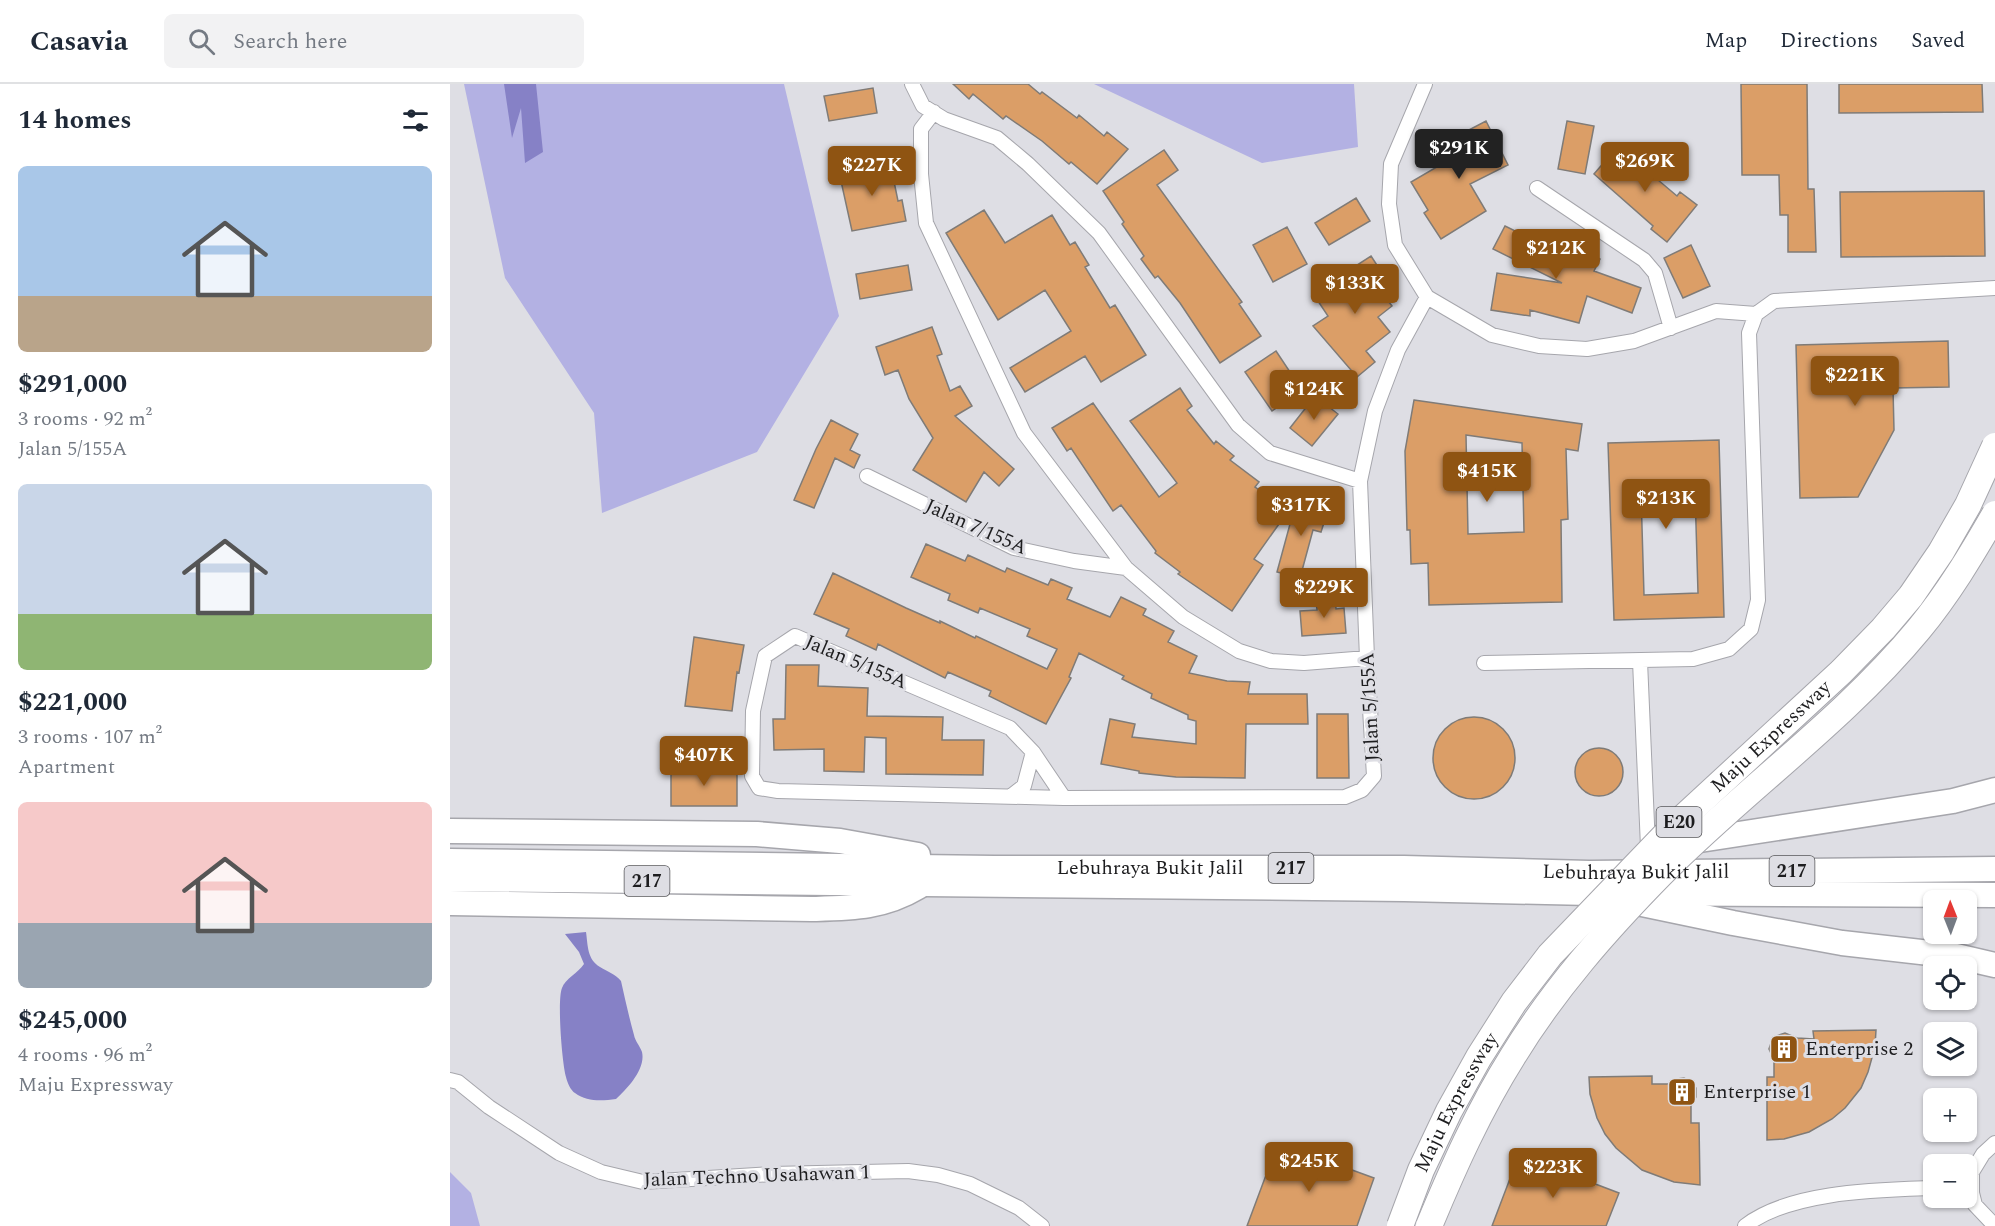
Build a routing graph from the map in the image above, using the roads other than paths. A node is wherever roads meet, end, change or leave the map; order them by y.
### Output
1 (912, 84) edge
2 (1425, 84) edge
3 (934, 112) junction
4 (1537, 188) dead end
5 (1995, 288) edge
6 (1427, 297) junction
7 (1755, 314) junction
8 (1671, 328) junction
9 (1995, 446) edge
10 (867, 476) dead end
11 (1360, 481) junction
12 (1995, 514) edge
13 (1126, 568) junction
14 (1367, 658) junction
15 (1640, 661) junction
16 (1484, 663) dead end
17 (1033, 752) junction
18 (1995, 790) edge
19 (1011, 796) junction
20 (1064, 798) junction
21 (1953, 801) junction
22 (1995, 805) edge
23 (450, 831) edge
24 (1648, 847) junction
25 (450, 861) edge
26 (994, 868) junction
27 (1995, 869) edge
28 (843, 874) junction
29 (450, 879) edge
30 (1589, 883) junction
31 (923, 884) junction
32 (1995, 895) edge
33 (450, 903) edge
34 (1995, 955) edge
35 (1956, 956) joint
36 (1977, 961) edge
37 (1995, 965) edge
38 (450, 1080) edge
39 (1995, 1143) edge
40 (1977, 1162) edge
41 (1923, 1189) edge
42 (1977, 1207) edge
43 (1042, 1226) edge
44 (1400, 1226) edge
45 (1430, 1226) edge
46 (1745, 1226) edge
47 (1995, 1226) edge

1 - 3 street
2 - 6 street
3 - 11 street
3 - 13 street
4 - 8 street
5 - 7 street
6 - 8 street
6 - 11 street, Jalan 5/155A
7 - 8 street
7 - 15 street
9 - 44 highway, Maju Expressway / E20, bridge
10 - 13 street, Jalan 7/155A
11 - 14 street, Jalan 5/155A
12 - 45 highway, Maju Expressway / E20, bridge
13 - 14 street
14 - 20 street, Jalan 5/155A
15 - 16 street
15 - 24 street
17 - 19 street
17 - 19 street, Jalan 5/155A
17 - 20 street, Jalan 5/155A
18 - 21 highway
19 - 20 street, Jalan 5/155A
21 - 22 highway
21 - 24 highway
23 - 26 highway
24 - 30 highway
25 - 28 highway, Lebuhraya Bukit Jalil / 217
26 - 28 highway, Lebuhraya Bukit Jalil / 217
26 - 30 highway, Lebuhraya Bukit Jalil / 217
27 - 30 highway, Lebuhraya Bukit Jalil / 217
28 - 29 highway, Lebuhraya Bukit Jalil / 217
28 - 31 highway, Lebuhraya Bukit Jalil / 217
30 - 31 highway, Lebuhraya Bukit Jalil / 217
30 - 32 highway, Lebuhraya Bukit Jalil / 217
30 - 35 highway
31 - 33 highway
34 - 35 highway
36 - 37 highway
38 - 43 street, Jalan Techno Usahawan 1
39 - 40 street
41 - 46 street
42 - 47 street

